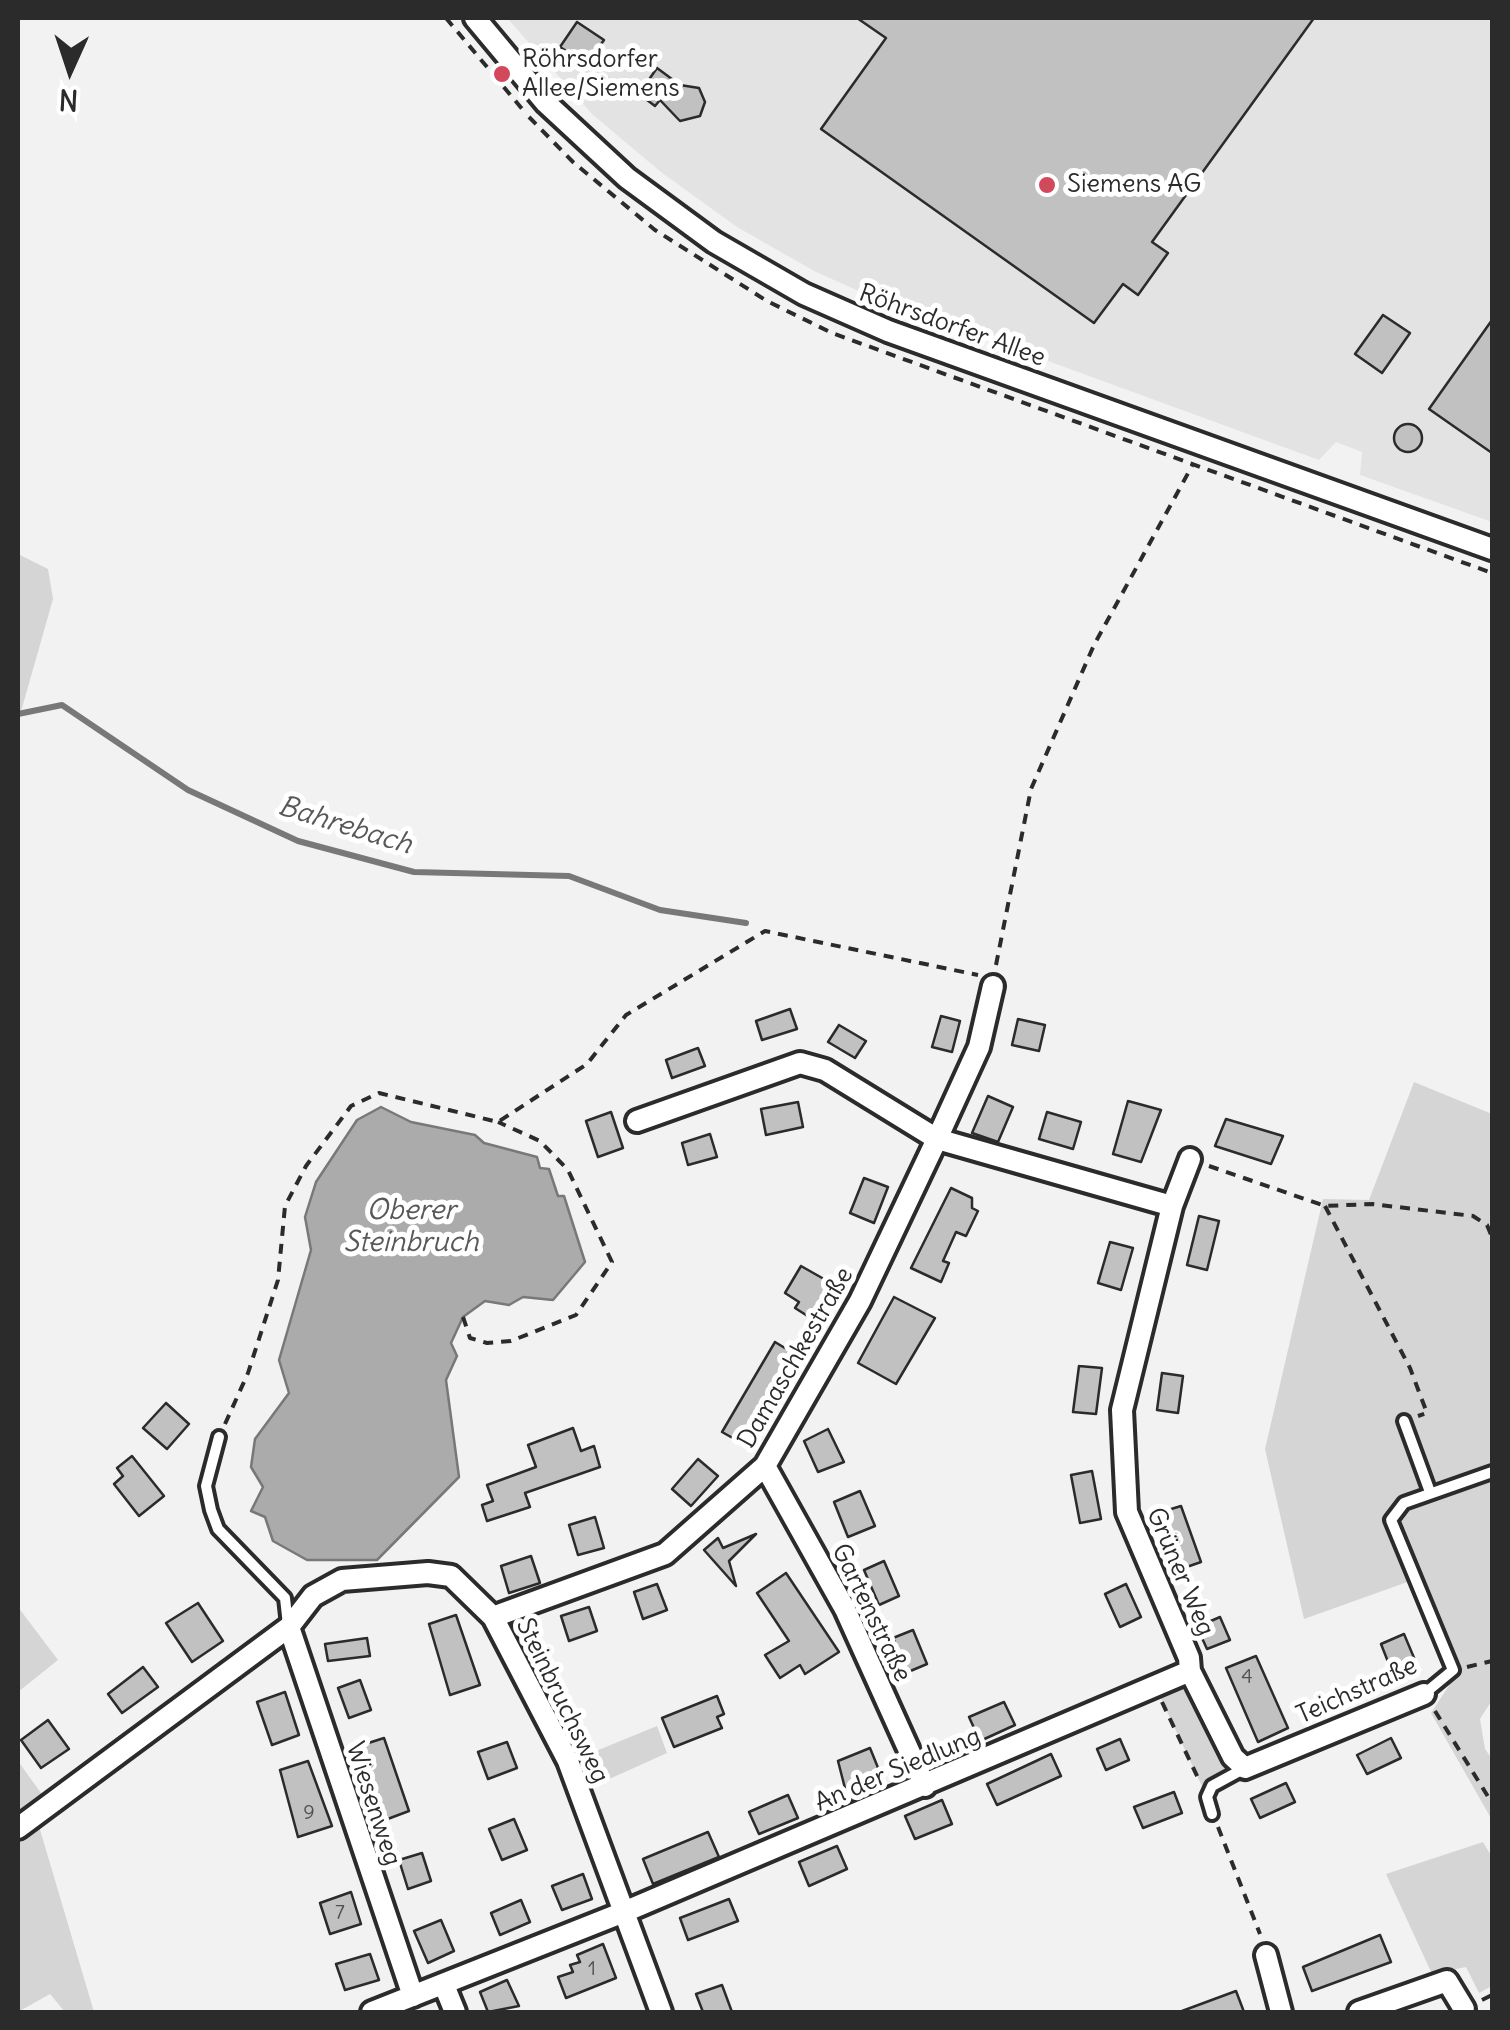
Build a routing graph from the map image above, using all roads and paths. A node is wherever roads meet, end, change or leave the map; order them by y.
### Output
1 (475, 18) edge
2 (1204, 445) junction
3 (1492, 549) edge
4 (993, 986) dead end
5 (638, 1121) dead end
6 (498, 1122) junction
7 (937, 1139) junction
8 (1190, 1159) joint
9 (1172, 1206) junction
10 (1326, 1206) junction
11 (1492, 1236) edge
12 (464, 1316) dead end
13 (1404, 1421) joint
14 (219, 1437) joint
15 (765, 1466) junction
16 (1492, 1472) edge
17 (1430, 1492) junction
18 (493, 1617) junction
19 (288, 1627) junction
20 (1492, 1661) edge
21 (1452, 1670) junction
22 (1190, 1671) junction
23 (1155, 1686) junction
24 (1424, 1694) junction
25 (1246, 1768) junction
26 (925, 1786) junction
27 (1208, 1798) junction
28 (1492, 1803) edge
29 (1212, 1814) joint
30 (18, 1828) edge
31 (624, 1912) junction
32 (1266, 1955) joint
33 (444, 1985) junction
34 (413, 1996) junction
35 (1464, 2009) dead end
36 (372, 2012) edge
37 (455, 2012) edge
38 (661, 2012) edge
39 (1281, 2012) edge
40 (1359, 2012) edge

1 - 2 street, Röhrsdorfer Allee
2 - 3 street, Röhrsdorfer Allee
2 - 6 path
4 - 7 street, Damaschkestraße
5 - 7 street
6 - 12 path
6 - 14 path
7 - 9 street
7 - 15 street, Damaschkestraße
8 - 9 street, Grüner Weg
8 - 10 path
9 - 22 street, Grüner Weg
10 - 11 path
10 - 13 path
13 - 17 lane
14 - 19 lane
15 - 18 street, Damaschkestraße
15 - 26 street, Gartenstraße
16 - 17 lane, Teichstraße
17 - 21 lane, Teichstraße
18 - 19 street, Steinbruchsweg
18 - 31 street, Steinbruchsweg
19 - 30 street, Steinbruchsweg
19 - 34 street, Wiesenweg
20 - 21 path
21 - 24 lane, Teichstraße
22 - 23 street, An der Siedlung
22 - 25 street, Grüner Weg
23 - 26 street, An der Siedlung
23 - 27 path
24 - 25 street, Teichstraße
24 - 28 path
25 - 27 lane
26 - 31 street, An der Siedlung
27 - 29 lane
29 - 32 path
31 - 33 street, An der Siedlung
31 - 38 street, Steinbruchsweg
32 - 39 street
33 - 34 street, An der Siedlung
33 - 37 street
34 - 36 street, An der Siedlung
35 - 40 street

